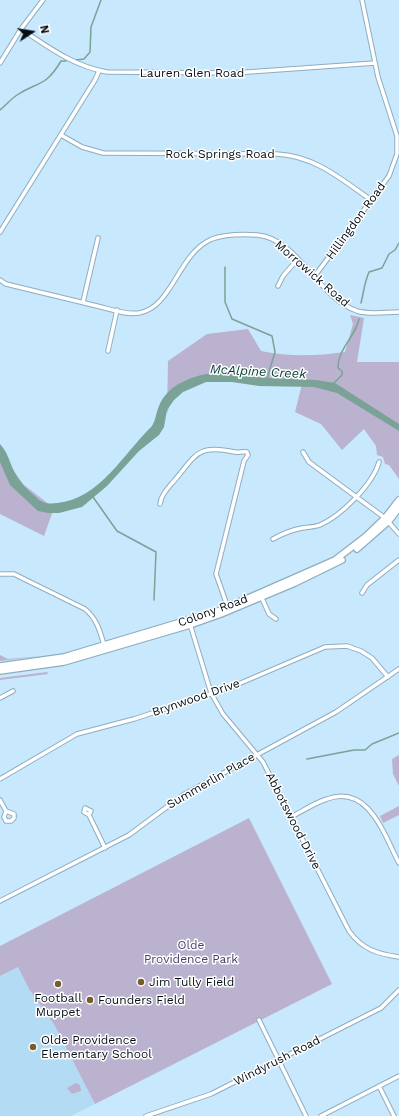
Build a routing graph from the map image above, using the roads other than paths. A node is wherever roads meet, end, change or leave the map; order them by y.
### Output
1 (43, 0) edge
2 (362, 0) edge
3 (21, 29) junction
4 (0, 63) edge
5 (375, 63) junction
6 (99, 70) junction
7 (61, 135) junction
8 (371, 200) junction
9 (0, 232) edge
10 (98, 238) dead end
11 (297, 260) junction
12 (314, 277) junction
13 (0, 280) edge
14 (278, 286) dead end
15 (83, 302) junction
16 (117, 310) junction
17 (399, 312) edge
18 (108, 351) dead end
19 (303, 452) dead end
20 (379, 462) dead end
21 (356, 498) junction
22 (399, 500) edge
23 (160, 504) dead end
24 (399, 508) edge
25 (387, 520) junction
26 (399, 534) edge
27 (273, 539) dead end
28 (399, 560) edge
29 (0, 574) edge
30 (362, 593) dead end
31 (261, 595) junction
32 (228, 609) junction
33 (276, 619) dead end
34 (189, 623) junction
35 (105, 648) junction
36 (0, 666) edge
37 (23, 666) junction
38 (399, 668) edge
39 (0, 671) edge
40 (388, 677) junction
41 (13, 690) dead end
42 (211, 693) junction
43 (0, 698) edge
44 (258, 754) junction
45 (0, 779) edge
46 (0, 800) edge
47 (6, 811) dead end
48 (89, 815) dead end
49 (291, 816) junction
50 (106, 848) junction
51 (399, 863) edge
52 (0, 901) edge
53 (399, 957) edge
54 (399, 990) edge
55 (259, 1020) dead end
56 (279, 1060) junction
57 (399, 1076) edge
58 (379, 1086) junction
59 (146, 1116) edge
60 (306, 1116) edge
61 (321, 1116) edge
62 (394, 1116) edge

1 - 3 street
2 - 5 street, Hillingdon Road
3 - 4 street
3 - 6 street, Lauren Glen Road
5 - 6 street, Lauren Glen Road
5 - 8 street, Hillingdon Road
6 - 7 street
7 - 8 street, Rock Springs Road
7 - 9 street
8 - 12 street, Hillingdon Road
10 - 15 street
11 - 12 street, Morrowick Road
11 - 14 street
11 - 16 street, Morrowick Road
12 - 17 street, Morrowick Road
13 - 15 street, Morrowick Road
15 - 16 street, Morrowick Road
16 - 18 street
19 - 21 street
20 - 21 street
21 - 25 street
21 - 27 street
22 - 25 main road, Colony Road
23 - 32 street
24 - 25 main road, Colony Road
25 - 26 street
25 - 31 main road, Colony Road
28 - 30 street
29 - 35 street
31 - 32 main road, Colony Road
31 - 33 street
32 - 34 main road, Colony Road
34 - 35 main road, Colony Road
34 - 42 street, Abbotswood Drive
35 - 37 main road, Colony Road
36 - 37 main road, Colony Road
37 - 39 main road, Colony Road
38 - 40 street, Summerlin Place
40 - 42 street, Brynwood Drive
40 - 44 street, Summerlin Place
41 - 43 street
42 - 44 street, Abbotswood Drive
42 - 45 street, Brynwood Drive
44 - 49 street, Abbotswood Drive
44 - 50 street, Summerlin Place
46 - 47 street
48 - 50 street
49 - 51 street
49 - 53 street, Abbotswood Drive
50 - 52 street, Summerlin Place
54 - 56 street, Windyrush Road
55 - 56 street
56 - 59 street, Windyrush Road
56 - 60 street
57 - 58 street
58 - 61 street
58 - 62 street

